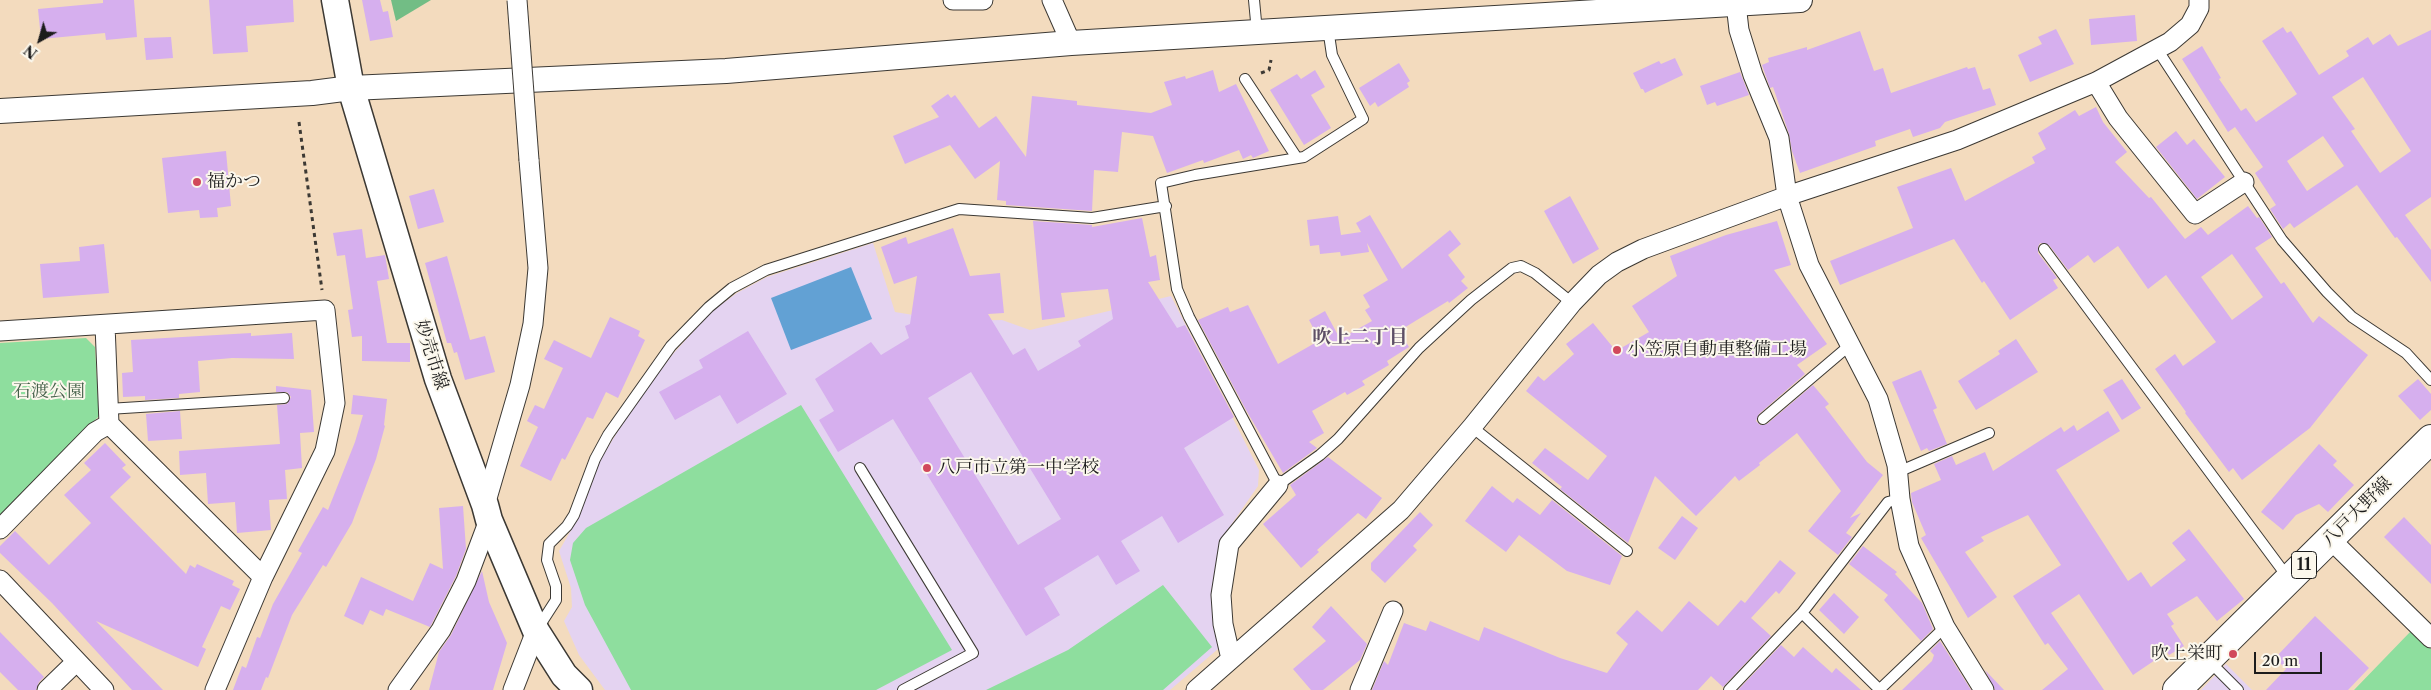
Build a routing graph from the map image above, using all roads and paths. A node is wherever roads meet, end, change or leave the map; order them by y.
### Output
1 (335, 0) edge
2 (517, 0) edge
3 (954, 0) edge
4 (983, 0) edge
5 (1052, 0) edge
6 (1254, 0) edge
7 (1800, 0) edge
8 (2199, 0) edge
9 (1734, 2) edge
10 (1327, 27) junction
11 (1257, 32) junction
12 (1071, 43) junction
13 (2157, 49) junction
14 (1245, 79) dead end
15 (2096, 82) junction
16 (351, 88) junction
17 (0, 111) edge
18 (299, 122) dead end
19 (1296, 158) junction
20 (2244, 182) junction
21 (1787, 196) junction
22 (1166, 206) junction
23 (2044, 249) dead end
24 (1572, 303) junction
25 (325, 310) junction
26 (105, 325) junction
27 (0, 331) edge
28 (1850, 345) junction
29 (2431, 380) edge
30 (284, 398) dead end
31 (109, 416) junction
32 (1763, 419) dead end
33 (1472, 427) junction
34 (1989, 433) dead end
35 (2431, 439) edge
36 (860, 468) dead end
37 (1898, 472) junction
38 (1278, 486) junction
39 (1900, 499) junction
40 (487, 512) junction
41 (0, 529) edge
42 (2330, 539) junction
43 (1627, 551) dead end
44 (264, 577) junction
45 (2290, 579) junction
46 (0, 580) edge
47 (1393, 611) dead end
48 (1802, 613) junction
49 (1945, 627) junction
50 (536, 630) junction
51 (2431, 638) edge
52 (1231, 659) junction
53 (2208, 660) junction
54 (76, 662) junction
55 (47, 690) edge
56 (104, 690) edge
57 (215, 690) edge
58 (398, 690) edge
59 (513, 690) edge
60 (578, 690) edge
61 (903, 690) edge
62 (1196, 690) edge
63 (1360, 690) edge
64 (1729, 690) edge
65 (1880, 690) edge
66 (1984, 690) edge
67 (2177, 690) edge
68 (2238, 690) edge

1 - 16 main road, 妙売市線
2 - 40 street, bridge
3 - 4 street
5 - 12 street
6 - 11 lane
7 - 9 street
8 - 13 street
9 - 10 street
9 - 21 street
10 - 11 street
10 - 19 lane
11 - 12 street
12 - 16 street
13 - 15 street
13 - 20 lane
14 - 19 lane
15 - 20 street
15 - 21 street
16 - 17 street
16 - 40 main road, 妙売市線
18 - 25 path
19 - 22 lane
20 - 29 lane
21 - 24 street
21 - 28 street
22 - 38 lane
22 - 50 lane
23 - 45 lane
24 - 33 street
24 - 38 lane
25 - 26 street
25 - 44 street
26 - 27 street
26 - 31 street
28 - 32 lane
28 - 37 street
30 - 31 lane
31 - 41 street
31 - 44 street
33 - 43 lane
33 - 52 street
34 - 37 lane
35 - 42 main road, 八戸大野線 / 11
36 - 61 lane
37 - 39 street
38 - 52 street
39 - 48 lane
39 - 49 street
40 - 50 main road, 妙売市線
40 - 58 street
42 - 45 main road, 八戸大野線 / 11
42 - 51 street
44 - 57 street
45 - 53 main road, 八戸大野線 / 11
46 - 54 street
47 - 63 street
48 - 64 lane
48 - 65 lane
49 - 65 lane
49 - 66 street
50 - 59 street
50 - 60 main road, 妙売市線
52 - 62 street
53 - 67 main road, 八戸大野線 / 11
53 - 68 lane
54 - 55 street
54 - 56 street

